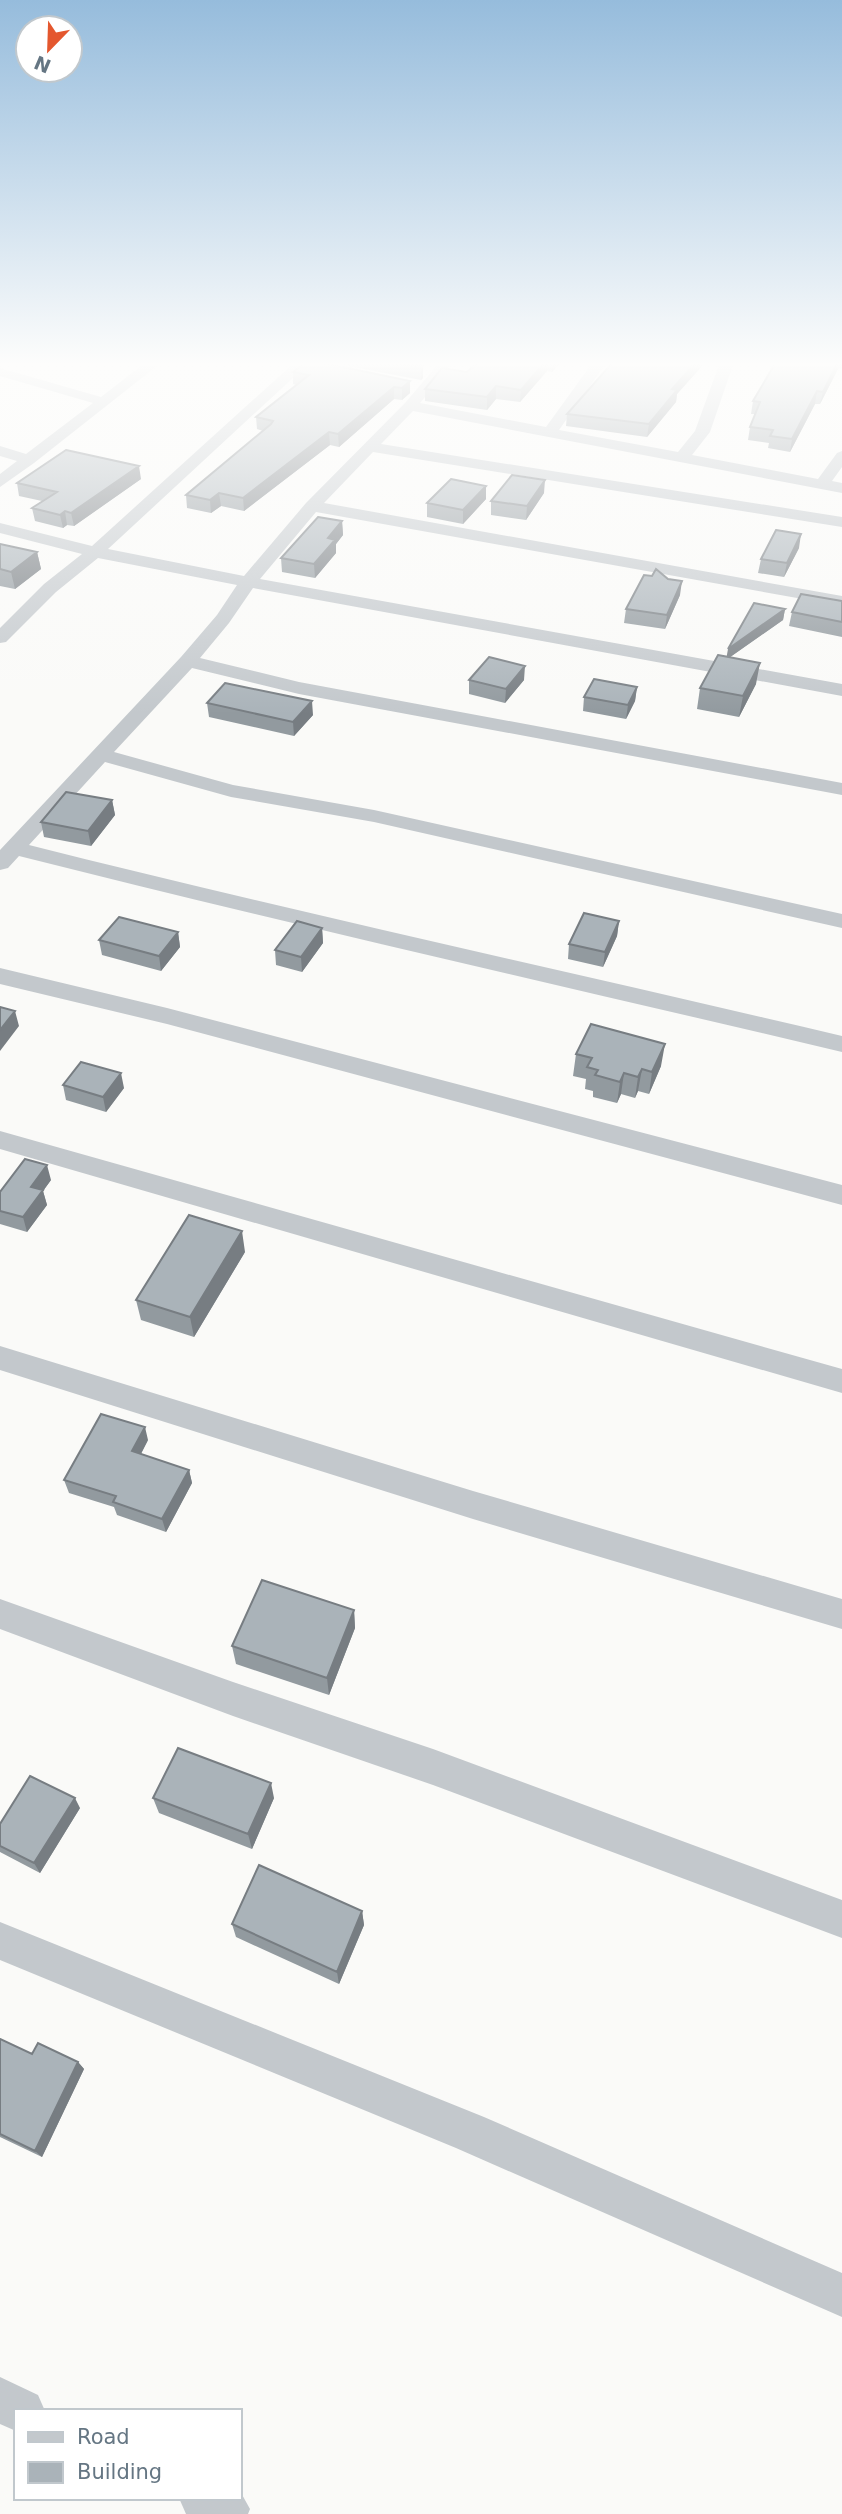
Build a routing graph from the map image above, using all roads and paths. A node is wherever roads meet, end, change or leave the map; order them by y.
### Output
1 (175, 479) edge
2 (337, 479) edge
3 (572, 479) edge
4 (797, 479) edge
5 (825, 479) edge
6 (822, 484) junction
7 (842, 488) edge
8 (312, 506) junction
9 (842, 522) edge
10 (0, 528) edge
11 (95, 552) junction
12 (248, 582) junction
13 (842, 601) edge
14 (0, 638) edge
15 (188, 661) junction
16 (842, 690) edge
17 (101, 755) junction
18 (842, 789) edge
19 (7, 855) edge
20 (842, 921) edge
21 (0, 976) edge
22 (842, 1044) edge
23 (0, 1140) edge
24 (842, 1195) edge
25 (0, 1358) edge
26 (842, 1381) edge
27 (0, 1614) edge
28 (842, 1614) edge
29 (842, 1919) edge
30 (0, 1941) edge
31 (842, 2295) edge
32 (0, 2400) edge
33 (18, 2409) edge

1 - 11 street
2 - 8 street
3 - 9 street
4 - 6 street
5 - 6 street
6 - 7 street
8 - 12 street
8 - 13 street
10 - 11 street
11 - 12 street
11 - 14 street
12 - 15 street
12 - 16 street
15 - 17 street
15 - 18 street
17 - 19 street
17 - 20 street
19 - 22 street
21 - 24 street
23 - 26 street
25 - 28 street
27 - 29 street
30 - 31 street
32 - 33 street

